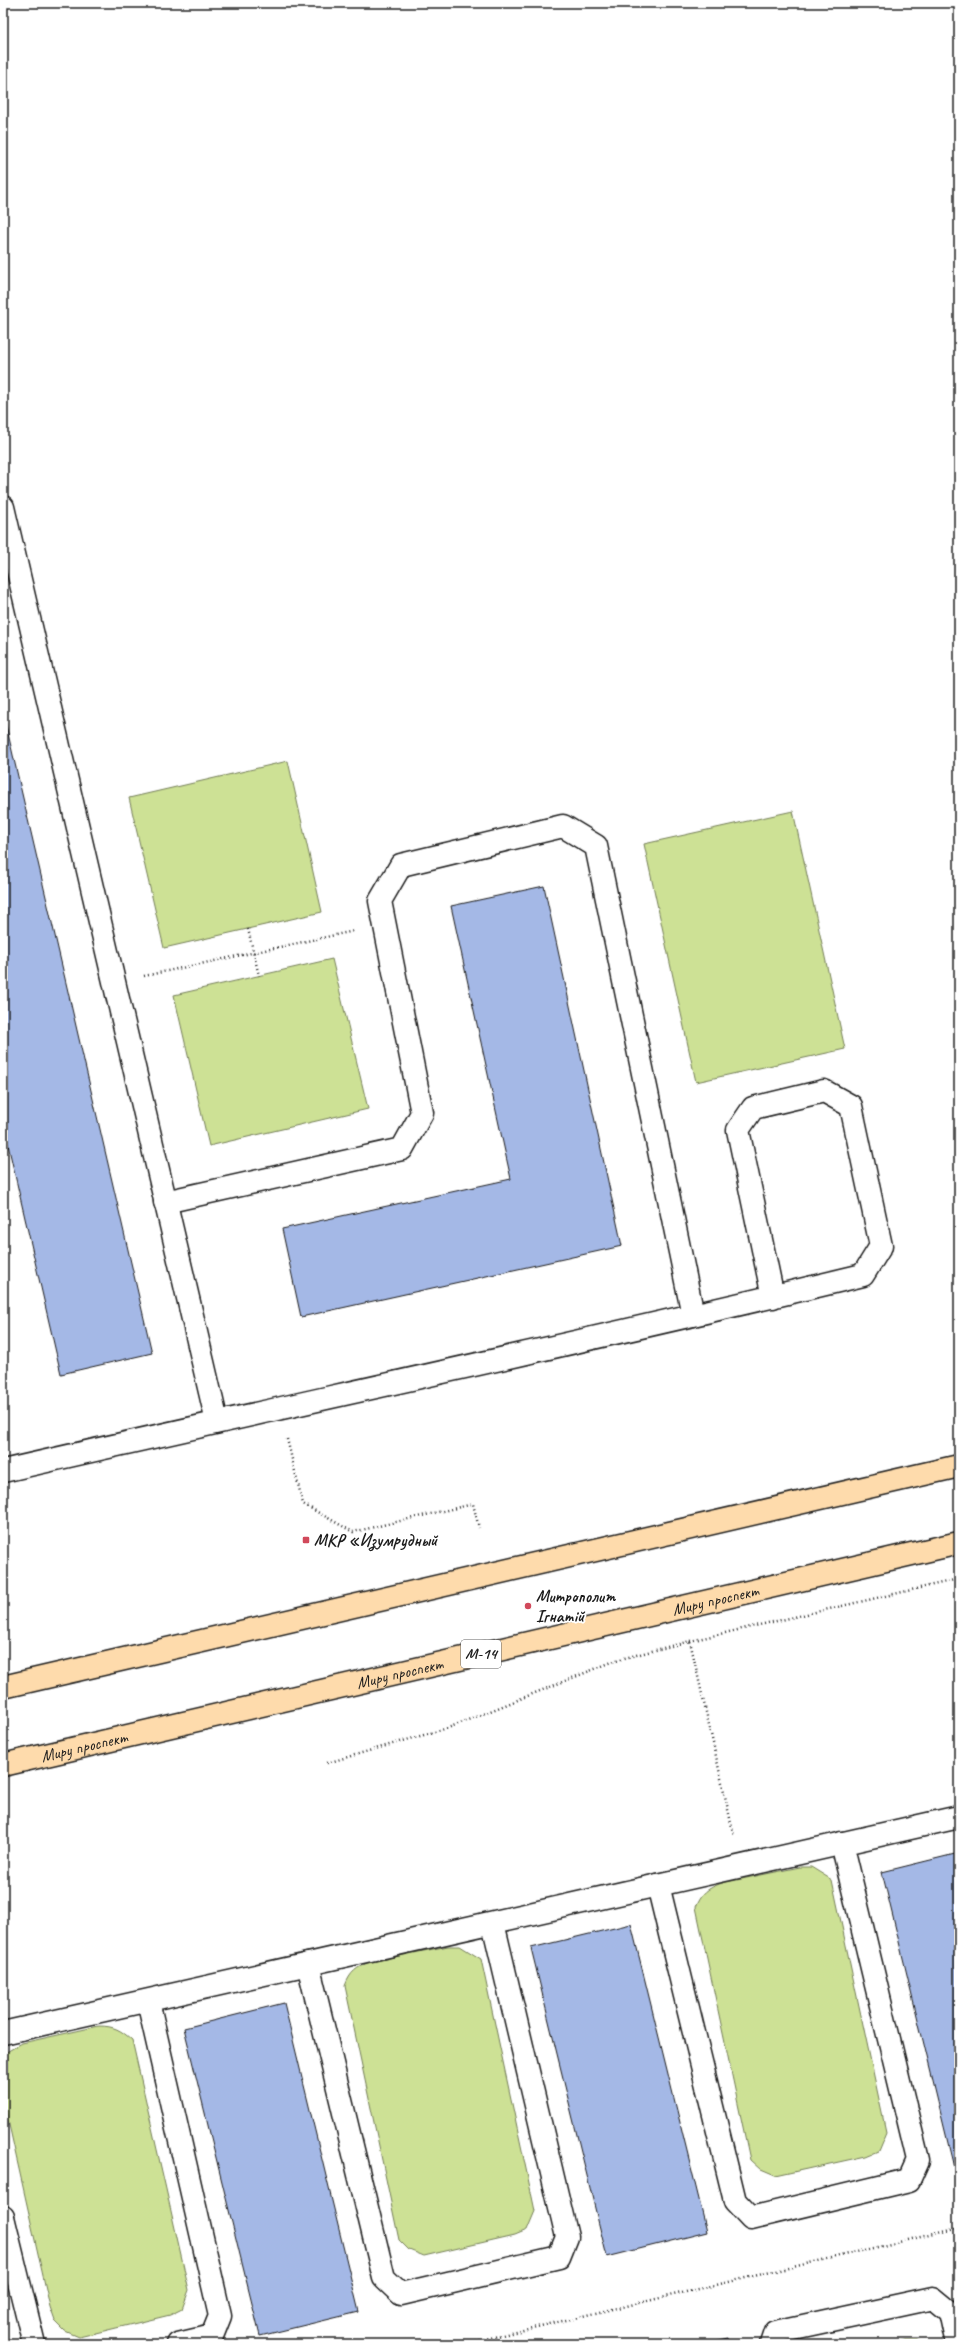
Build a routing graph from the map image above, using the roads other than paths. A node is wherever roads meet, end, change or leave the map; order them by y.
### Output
1 (3, 507) edge
2 (165, 1202) junction
3 (773, 1297) junction
4 (693, 1315) junction
5 (217, 1422) junction
6 (959, 1466) edge
7 (3, 1471) edge
8 (959, 1543) edge
9 (3, 1687) edge
10 (3, 1765) edge
11 (959, 1817) edge
12 (842, 1843) junction
13 (658, 1885) junction
14 (493, 1923) junction
15 (308, 1964) junction
16 (148, 2001) junction
17 (3, 2033) edge
18 (3, 2216) edge
19 (34, 2344) edge
20 (178, 2344) edge
21 (771, 2344) edge
22 (957, 2344) edge

1 - 2 lane
2 - 4 lane
2 - 5 lane
3 - 3 lane
3 - 4 lane
4 - 5 lane
5 - 7 lane
6 - 9 highway
8 - 10 highway, Миру проспект / М-14
11 - 12 lane
12 - 13 lane
12 - 13 lane
13 - 14 lane
14 - 15 lane
14 - 15 lane
15 - 16 lane
16 - 17 lane
16 - 20 lane
18 - 19 lane
21 - 22 lane

